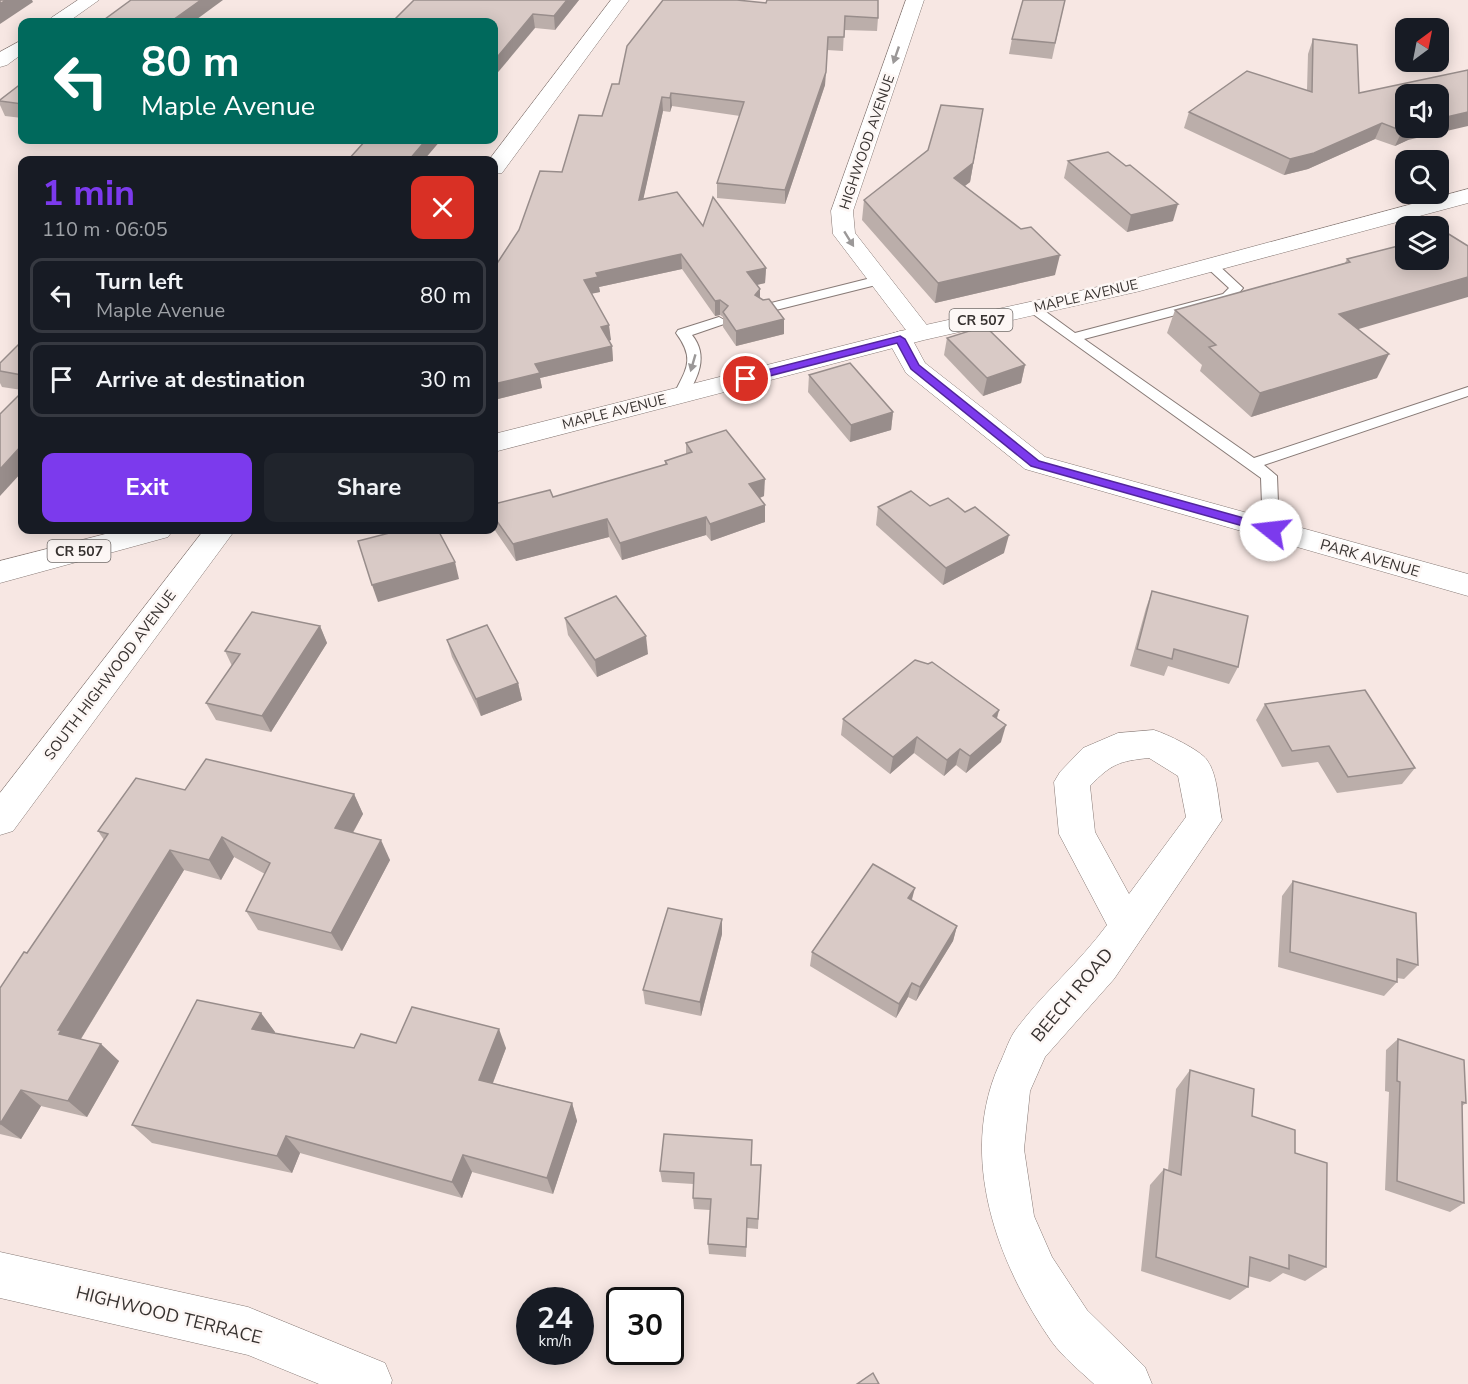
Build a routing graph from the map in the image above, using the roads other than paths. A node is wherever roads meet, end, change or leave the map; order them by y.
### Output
1 (90, 0) edge
2 (620, 0) edge
3 (915, 0) edge
4 (63, 18) edge
5 (0, 42) edge
6 (18, 44) edge
7 (18, 48) edge
8 (0, 62) edge
9 (498, 163) edge
10 (1468, 196) edge
11 (1210, 265) junction
12 (879, 280) junction
13 (764, 309) edge
14 (1033, 309) junction
15 (719, 321) dead end
16 (911, 336) junction
17 (1074, 337) junction
18 (1468, 391) edge
19 (680, 396) junction
20 (498, 442) edge
21 (1252, 464) junction
22 (1271, 530) junction
23 (143, 534) edge
24 (217, 534) edge
25 (0, 572) edge
26 (1468, 585) edge
27 (0, 820) edge
28 (1127, 926) junction
29 (0, 1275) edge
30 (368, 1380) dead end
31 (1128, 1384) edge

1 - 4 street
2 - 9 street
3 -> 12 street, HIGHWOOD AVENUE
5 - 6 street
7 - 8 street
10 - 11 street, MAPLE AVENUE / CR 507
11 - 14 street, MAPLE AVENUE / CR 507
11 - 17 lane
12 - 13 lane
12 - 16 street, HIGHWOOD AVENUE
14 - 16 street, MAPLE AVENUE / CR 507
14 - 17 lane
15 -> 19 lane
16 - 19 street, MAPLE AVENUE / CR 507
16 - 22 street, PARK AVENUE
17 - 21 lane
18 - 21 lane
19 - 20 street, MAPLE AVENUE / CR 507
21 - 22 lane
22 - 26 street, PARK AVENUE
23 - 25 street, CR 507
24 - 27 street, SOUTH HIGHWOOD AVENUE
28 - 28 street, BEECH ROAD
28 - 31 street, BEECH ROAD
29 - 30 street, HIGHWOOD TERRACE

